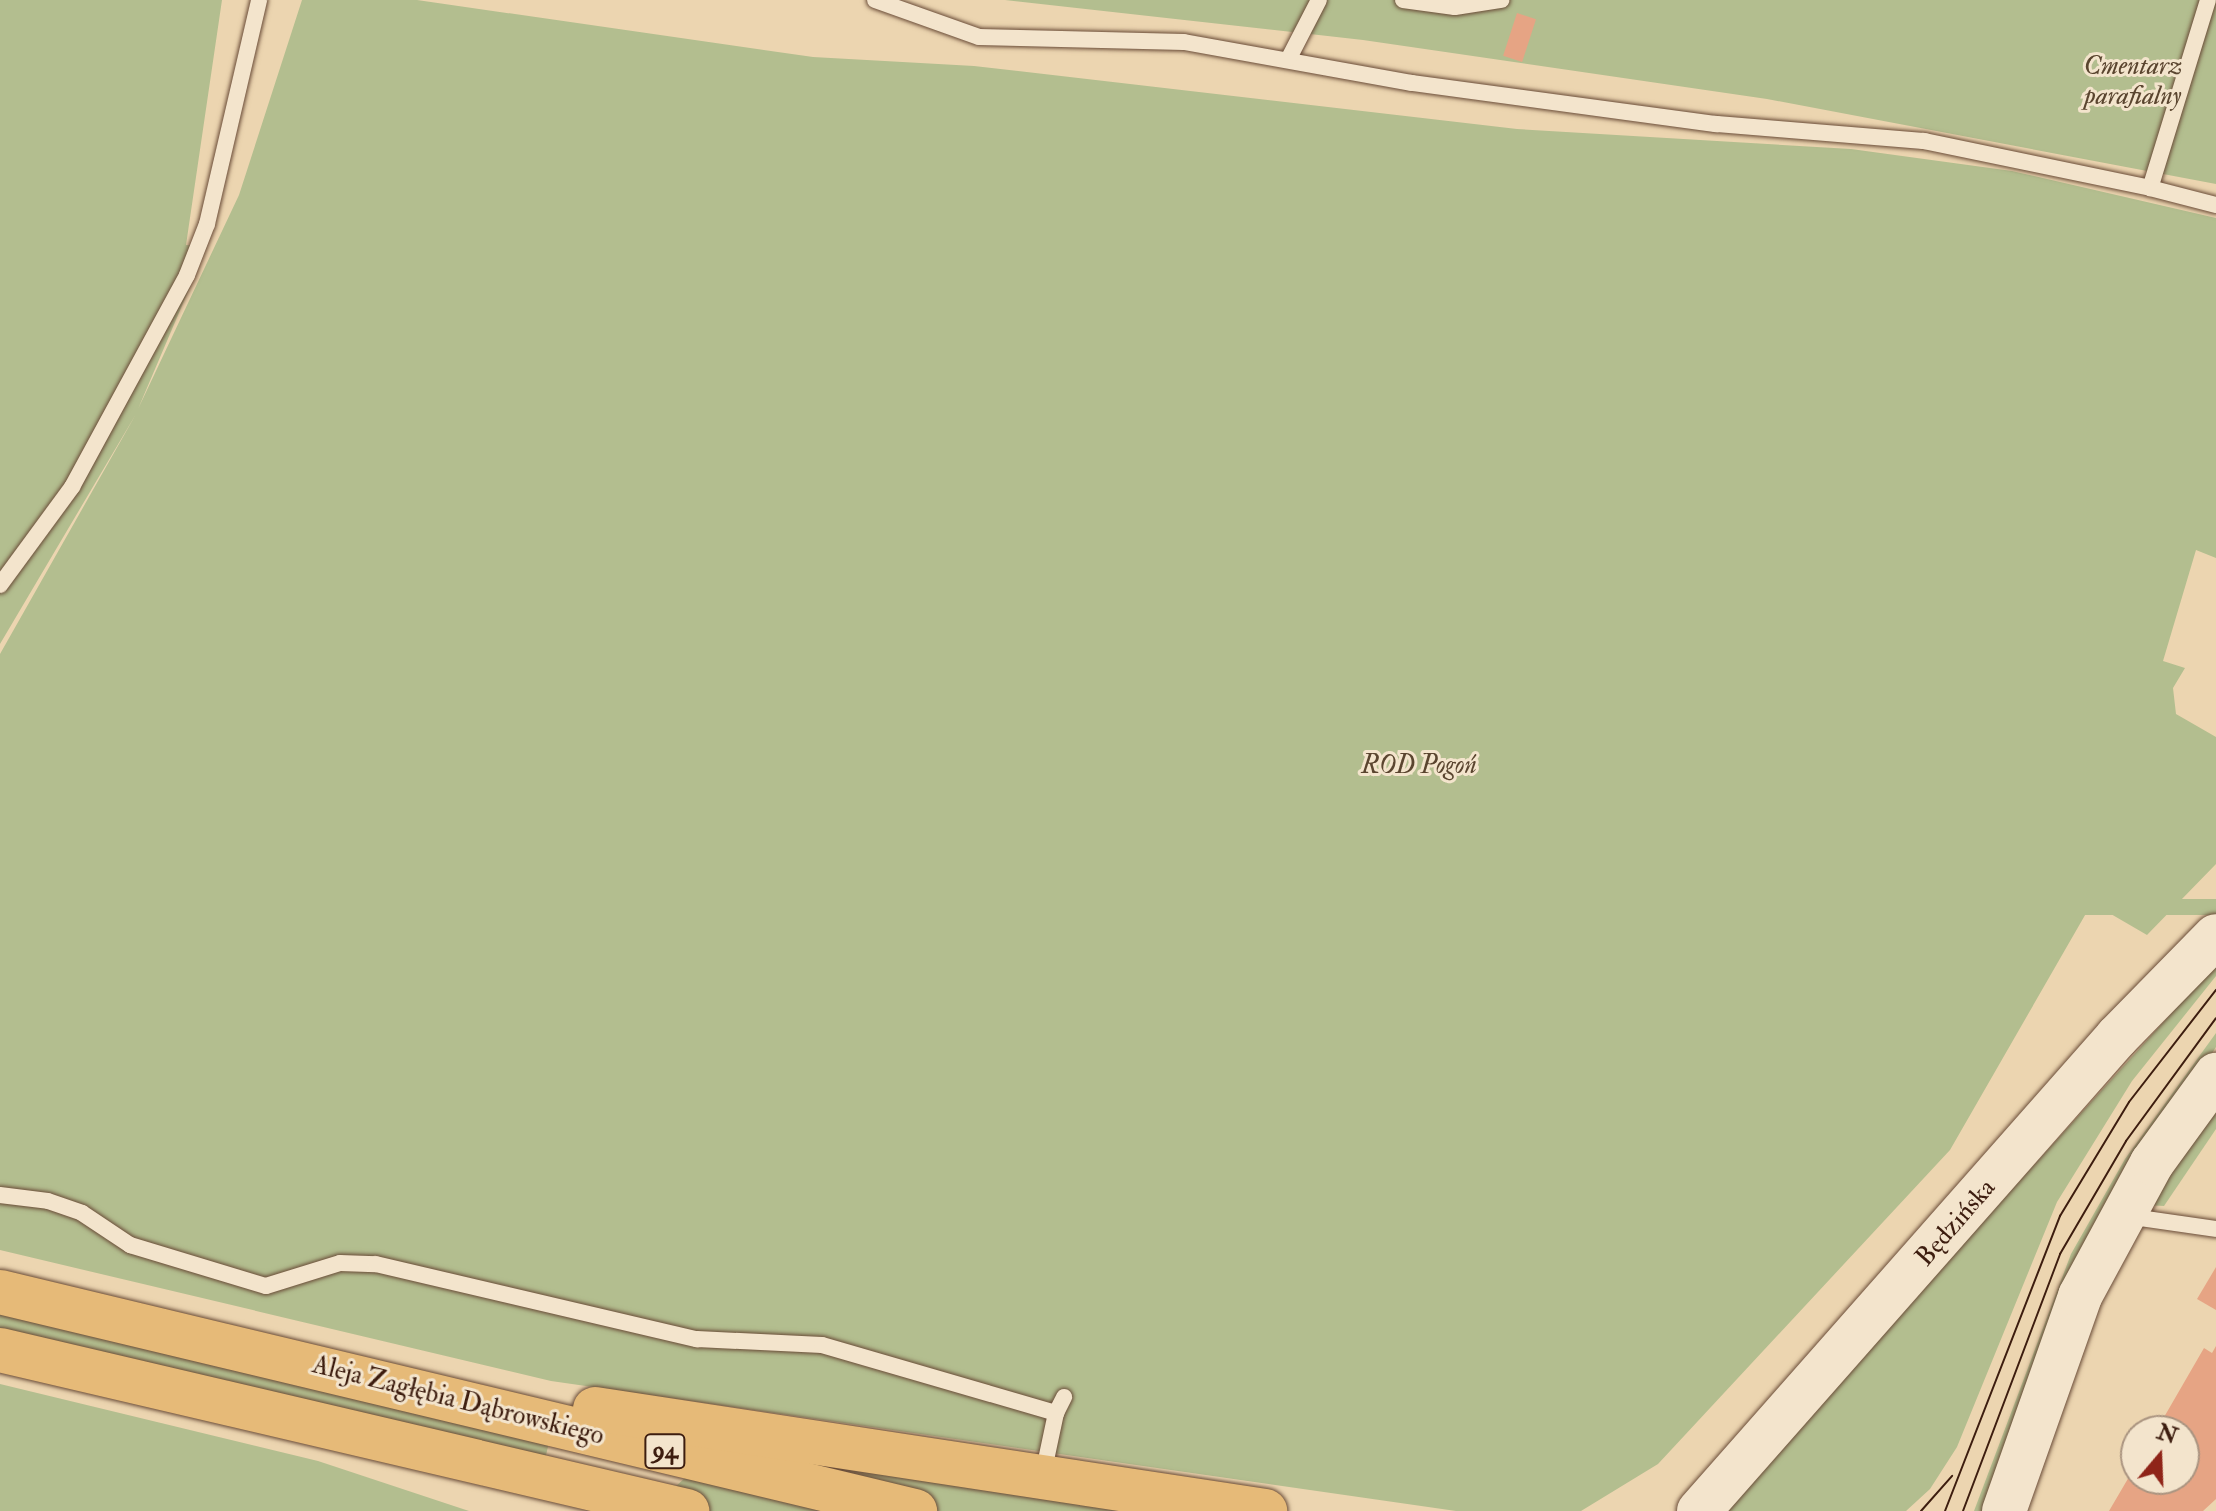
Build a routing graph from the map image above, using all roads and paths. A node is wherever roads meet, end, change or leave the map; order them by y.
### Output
1 (259, 0) edge
2 (875, 0) edge
3 (1319, 0) edge
4 (1403, 0) edge
5 (1501, 0) edge
6 (2208, 0) edge
7 (1289, 58) junction
8 (2150, 188) junction
9 (2216, 205) edge
10 (0, 585) edge
11 (2216, 936) edge
12 (2216, 1075) edge
13 (0, 1195) edge
14 (2120, 1216) junction
15 (2216, 1229) edge
16 (0, 1292) edge
17 (0, 1350) edge
18 (414, 1390) junction
19 (1064, 1397) dead end
20 (1056, 1413) junction
21 (394, 1443) junction
22 (1042, 1478) junction
23 (578, 1511) edge
24 (687, 1511) edge
25 (915, 1511) edge
26 (1265, 1511) edge
27 (1699, 1511) edge
28 (2004, 1511) edge

1 - 10 lane
2 - 7 lane
3 - 7 lane
4 - 5 lane
6 - 8 lane
7 - 8 lane
8 - 9 lane
11 - 27 street, Będzińska
12 - 14 street
13 - 20 lane
14 - 15 lane
14 - 28 street
16 - 18 main road, Aleja Zagłębia Dąbrowskiego / 94
17 - 21 main road, Aleja Zagłębia Dąbrowskiego / 94
18 - 22 main road
18 - 25 main road, Aleja Zagłębia Dąbrowskiego / 94
19 - 20 lane
20 - 22 lane
21 - 23 main road
21 - 24 main road, Aleja Zagłębia Dąbrowskiego / 94
22 - 26 main road

